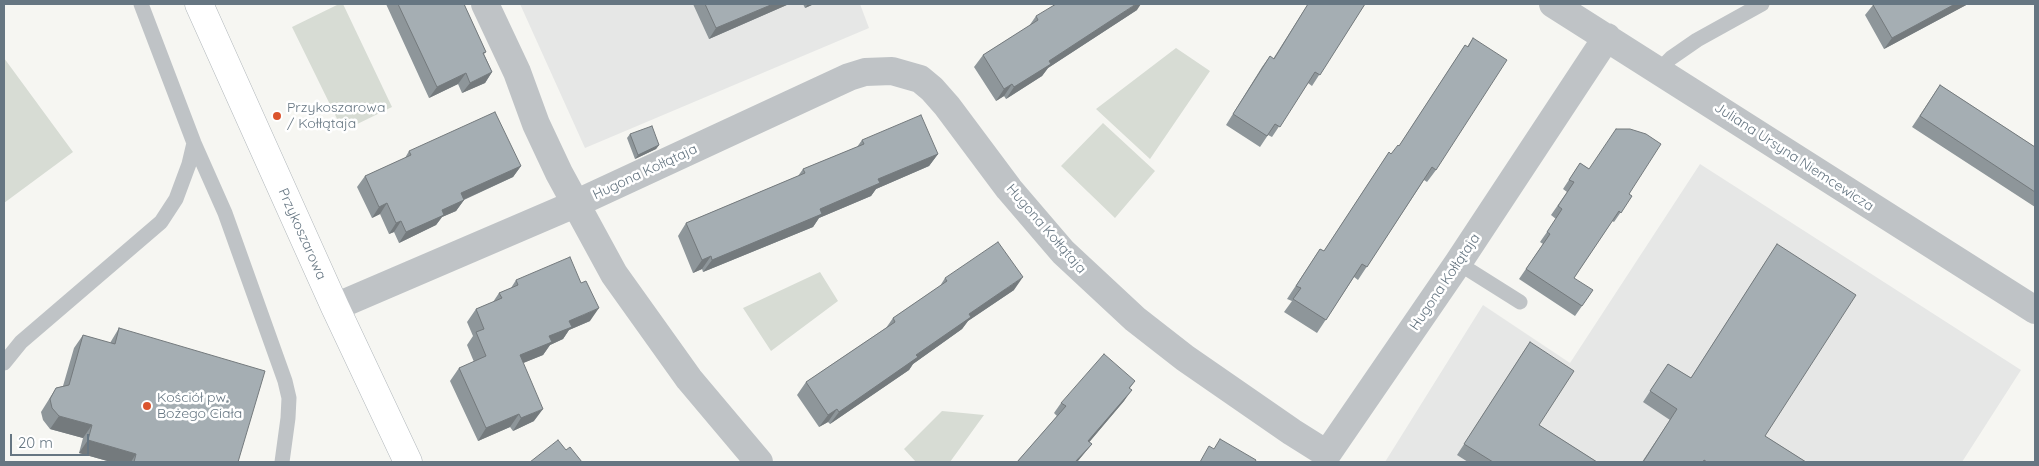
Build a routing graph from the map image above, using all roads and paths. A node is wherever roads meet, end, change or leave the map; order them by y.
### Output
1 (141, 4) edge
2 (199, 4) edge
3 (485, 4) edge
4 (1553, 4) edge
5 (1762, 4) edge
6 (1607, 37) junction
7 (1658, 70) junction
8 (194, 143) junction
9 (575, 204) junction
10 (1458, 263) junction
11 (1520, 302) dead end
12 (335, 307) junction
13 (2035, 310) edge
14 (4, 363) edge
15 (282, 462) edge
16 (408, 462) edge
17 (759, 462) edge

1 - 8 lane
2 - 12 street, Przykoszarowa
3 - 9 street
4 - 6 street, Juliana Ursyna Niemcewicza
5 - 7 lane
6 - 7 street, Juliana Ursyna Niemcewicza
6 - 10 street, Hugona Kołłątaja
7 - 13 street, Juliana Ursyna Niemcewicza
8 - 14 lane
8 - 15 lane
9 - 10 street, Hugona Kołłątaja
9 - 12 street, Hugona Kołłątaja
9 - 17 street
10 - 11 lane
12 - 16 street, Przykoszarowa

